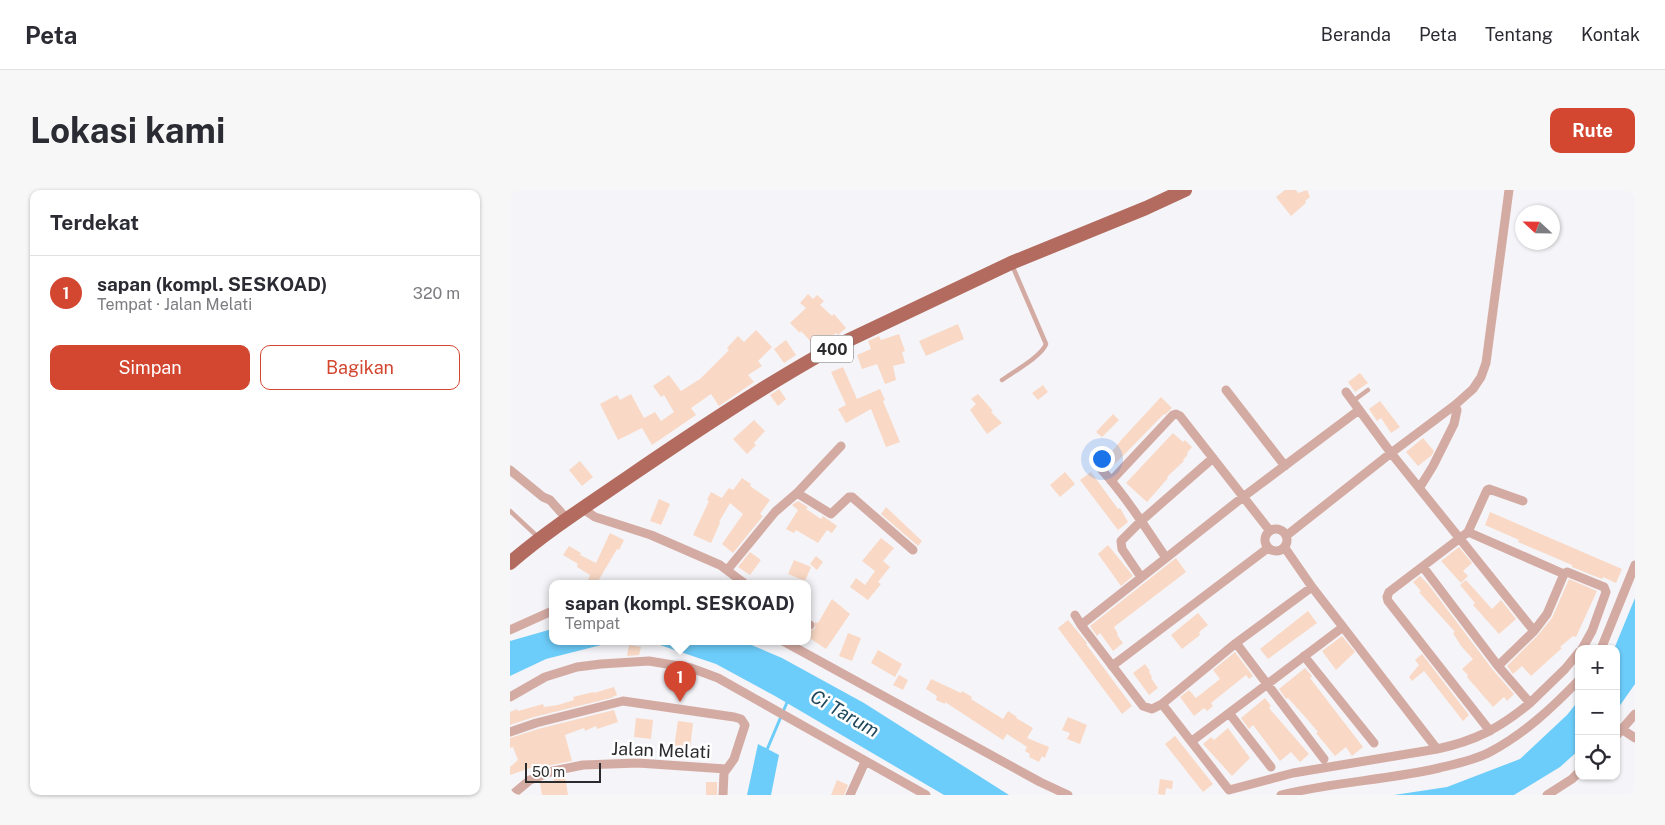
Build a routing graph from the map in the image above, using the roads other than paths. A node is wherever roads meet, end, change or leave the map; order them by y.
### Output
1 (1185, 190) edge
2 (1508, 190) edge
3 (1011, 263) junction
4 (1002, 380) dead end
5 (1226, 390) dead end
6 (1368, 390) dead end
7 (1346, 392) dead end
8 (1353, 401) junction
9 (1455, 404) junction
10 (1359, 410) junction
11 (841, 446) dead end
12 (1391, 453) junction
13 (1213, 458) junction
14 (1285, 466) junction
15 (510, 470) edge
16 (1102, 470) dead end
17 (1111, 481) junction
18 (1420, 487) junction
19 (797, 493) junction
20 (1243, 497) junction
21 (1523, 501) dead end
22 (583, 508) junction
23 (510, 511) edge
24 (567, 519) junction
25 (1141, 521) junction
26 (1270, 531) junction
27 (1468, 532) junction
28 (1286, 536) junction
29 (540, 538) junction
30 (1460, 539) junction
31 (1268, 548) junction
32 (1284, 548) junction
33 (913, 550) dead end
34 (1166, 558) junction
35 (510, 563) edge
36 (1635, 565) edge
37 (1423, 567) junction
38 (728, 569) junction
39 (1564, 574) junction
40 (1141, 577) junction
41 (741, 580) edge
42 (1312, 587) junction
43 (549, 612) edge
44 (1075, 615) dead end
45 (1081, 625) junction
46 (1343, 627) junction
47 (510, 630) edge
48 (1534, 631) junction
49 (1236, 644) junction
50 (790, 645) edge
51 (1584, 645) edge
52 (1603, 645) edge
53 (1304, 656) junction
54 (1575, 657) edge
55 (1112, 666) junction
56 (1498, 666) junction
57 (1267, 684) junction
58 (1575, 684) edge
59 (510, 697) edge
60 (1530, 703) junction
61 (1162, 704) junction
62 (1229, 712) junction
63 (1635, 714) edge
64 (1623, 730) junction
65 (1490, 731) junction
66 (510, 732) edge
67 (1617, 735) edge
68 (1635, 738) edge
69 (1192, 741) junction
70 (1374, 743) dead end
71 (1437, 749) junction
72 (1324, 758) dead end
73 (865, 762) junction
74 (1270, 767) dead end
75 (726, 769) junction
76 (1575, 776) edge
77 (512, 795) edge
78 (722, 795) edge
79 (850, 795) edge
80 (926, 795) edge
81 (1068, 795) edge
82 (1281, 795) edge
83 (1547, 795) edge

1 - 3 main road, 400
2 - 9 street
3 - 4 lane
3 - 22 main road, 400
5 - 14 street
6 - 8 lane
7 - 8 street
8 - 10 street
9 - 12 street
9 - 18 street
10 - 12 street
10 - 14 street
11 - 19 street
12 - 18 street
12 - 28 street
13 - 17 street
13 - 20 street
13 - 25 street
14 - 20 street
15 - 24 street
16 - 17 street
17 - 25 street
18 - 30 street
19 - 33 street
19 - 38 street
20 - 26 street
20 - 34 street
21 - 27 street
22 - 24 main road, 400
22 - 38 street
23 - 29 lane
24 - 29 main road, 400
25 - 34 street
25 - 40 street
26 - 28 street
26 - 31 street
27 - 30 street
27 - 39 street
28 - 32 street
29 - 35 main road, 400
30 - 37 street
30 - 48 street
31 - 32 street
31 - 55 street
32 - 42 street
34 - 40 street
36 - 52 street
37 - 56 street
37 - 65 street
38 - 41 street
39 - 48 street
39 - 51 street
40 - 45 street
42 - 46 street
42 - 49 street
43 - 47 street
44 - 45 street
45 - 55 street
46 - 53 street
46 - 71 street
48 - 56 street
49 - 57 street
49 - 61 street
50 - 81 street
53 - 57 street
53 - 70 street
54 - 60 street
55 - 61 street
56 - 60 street
57 - 62 street
57 - 72 street
58 - 82 street
59 - 73 street
60 - 65 street
61 - 69 street
62 - 69 street
62 - 74 street
63 - 64 street
64 - 67 street
64 - 68 street
65 - 71 street
66 - 75 street
69 - 71 street
73 - 79 street
73 - 80 street
75 - 77 street, Jalan Melati
75 - 78 street
76 - 83 street

